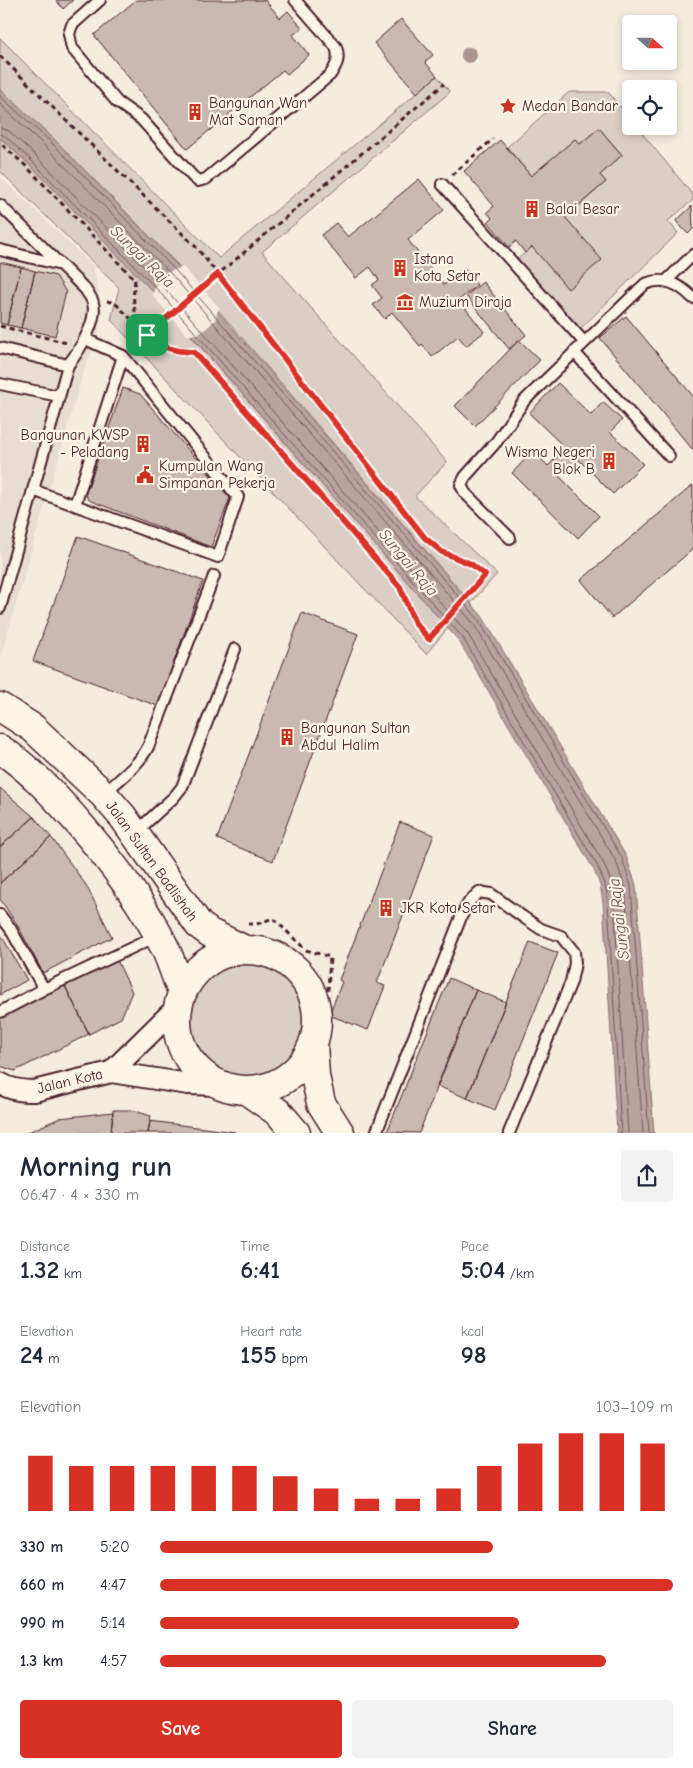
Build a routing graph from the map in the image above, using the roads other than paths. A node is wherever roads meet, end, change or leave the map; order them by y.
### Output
1 (100, 0) edge
2 (294, 0) edge
3 (442, 184) road end
4 (0, 205) edge
5 (0, 250) edge
6 (693, 255) edge
7 (58, 264) junction
8 (666, 281) junction
9 (693, 298) edge
10 (584, 342) junction
11 (83, 343) junction
12 (0, 348) edge
13 (574, 352) junction
14 (123, 356) junction
15 (68, 365) junction
16 (0, 384) edge
17 (59, 396) junction
18 (669, 456) dead end
19 (33, 490) junction
20 (75, 505) junction
21 (510, 538) dead end
22 (214, 576) dead end
23 (0, 608) edge
24 (235, 649) dead end
25 (0, 707) edge
26 (0, 748) edge
27 (103, 794) junction
28 (134, 834) junction
29 (0, 915) edge
30 (158, 936) junction
31 (243, 949) junction
32 (44, 989) junction
33 (181, 999) junction
34 (0, 1012) edge
35 (313, 1043) junction
36 (111, 1072) junction
37 (0, 1084) edge
38 (233, 1087) junction
39 (296, 1133) edge
40 (340, 1133) edge
41 (376, 1133) edge
42 (509, 1133) edge

1 - 2 lane
3 - 10 lane
4 - 7 lane
5 - 7 lane
6 - 8 lane
7 - 11 lane
8 - 9 lane
8 - 10 lane
10 - 13 lane
11 - 14 lane
11 - 15 lane
12 - 15 lane
13 - 18 lane
13 - 21 lane
14 - 20 lane
14 - 20 lane
15 - 17 lane
16 - 17 lane
17 - 19 lane
19 - 20 lane
19 - 23 lane
22 - 27 lane
24 - 28 lane
25 - 27 main road, Jalan Sultan Badlishah
26 - 30 main road
27 - 28 main road, Jalan Sultan Badlishah
28 - 31 main road, Jalan Sultan Badlishah
29 - 32 lane
30 - 32 lane
30 - 33 main road
31 - 33 main road
31 - 35 main road
32 - 34 lane
33 - 36 street, Jalan Kota
33 - 38 main road
35 - 38 main road
35 - 40 main road
36 - 37 street, Jalan Kota
36 - 38 street, Jalan Kota
38 - 39 main road
41 - 42 lane

